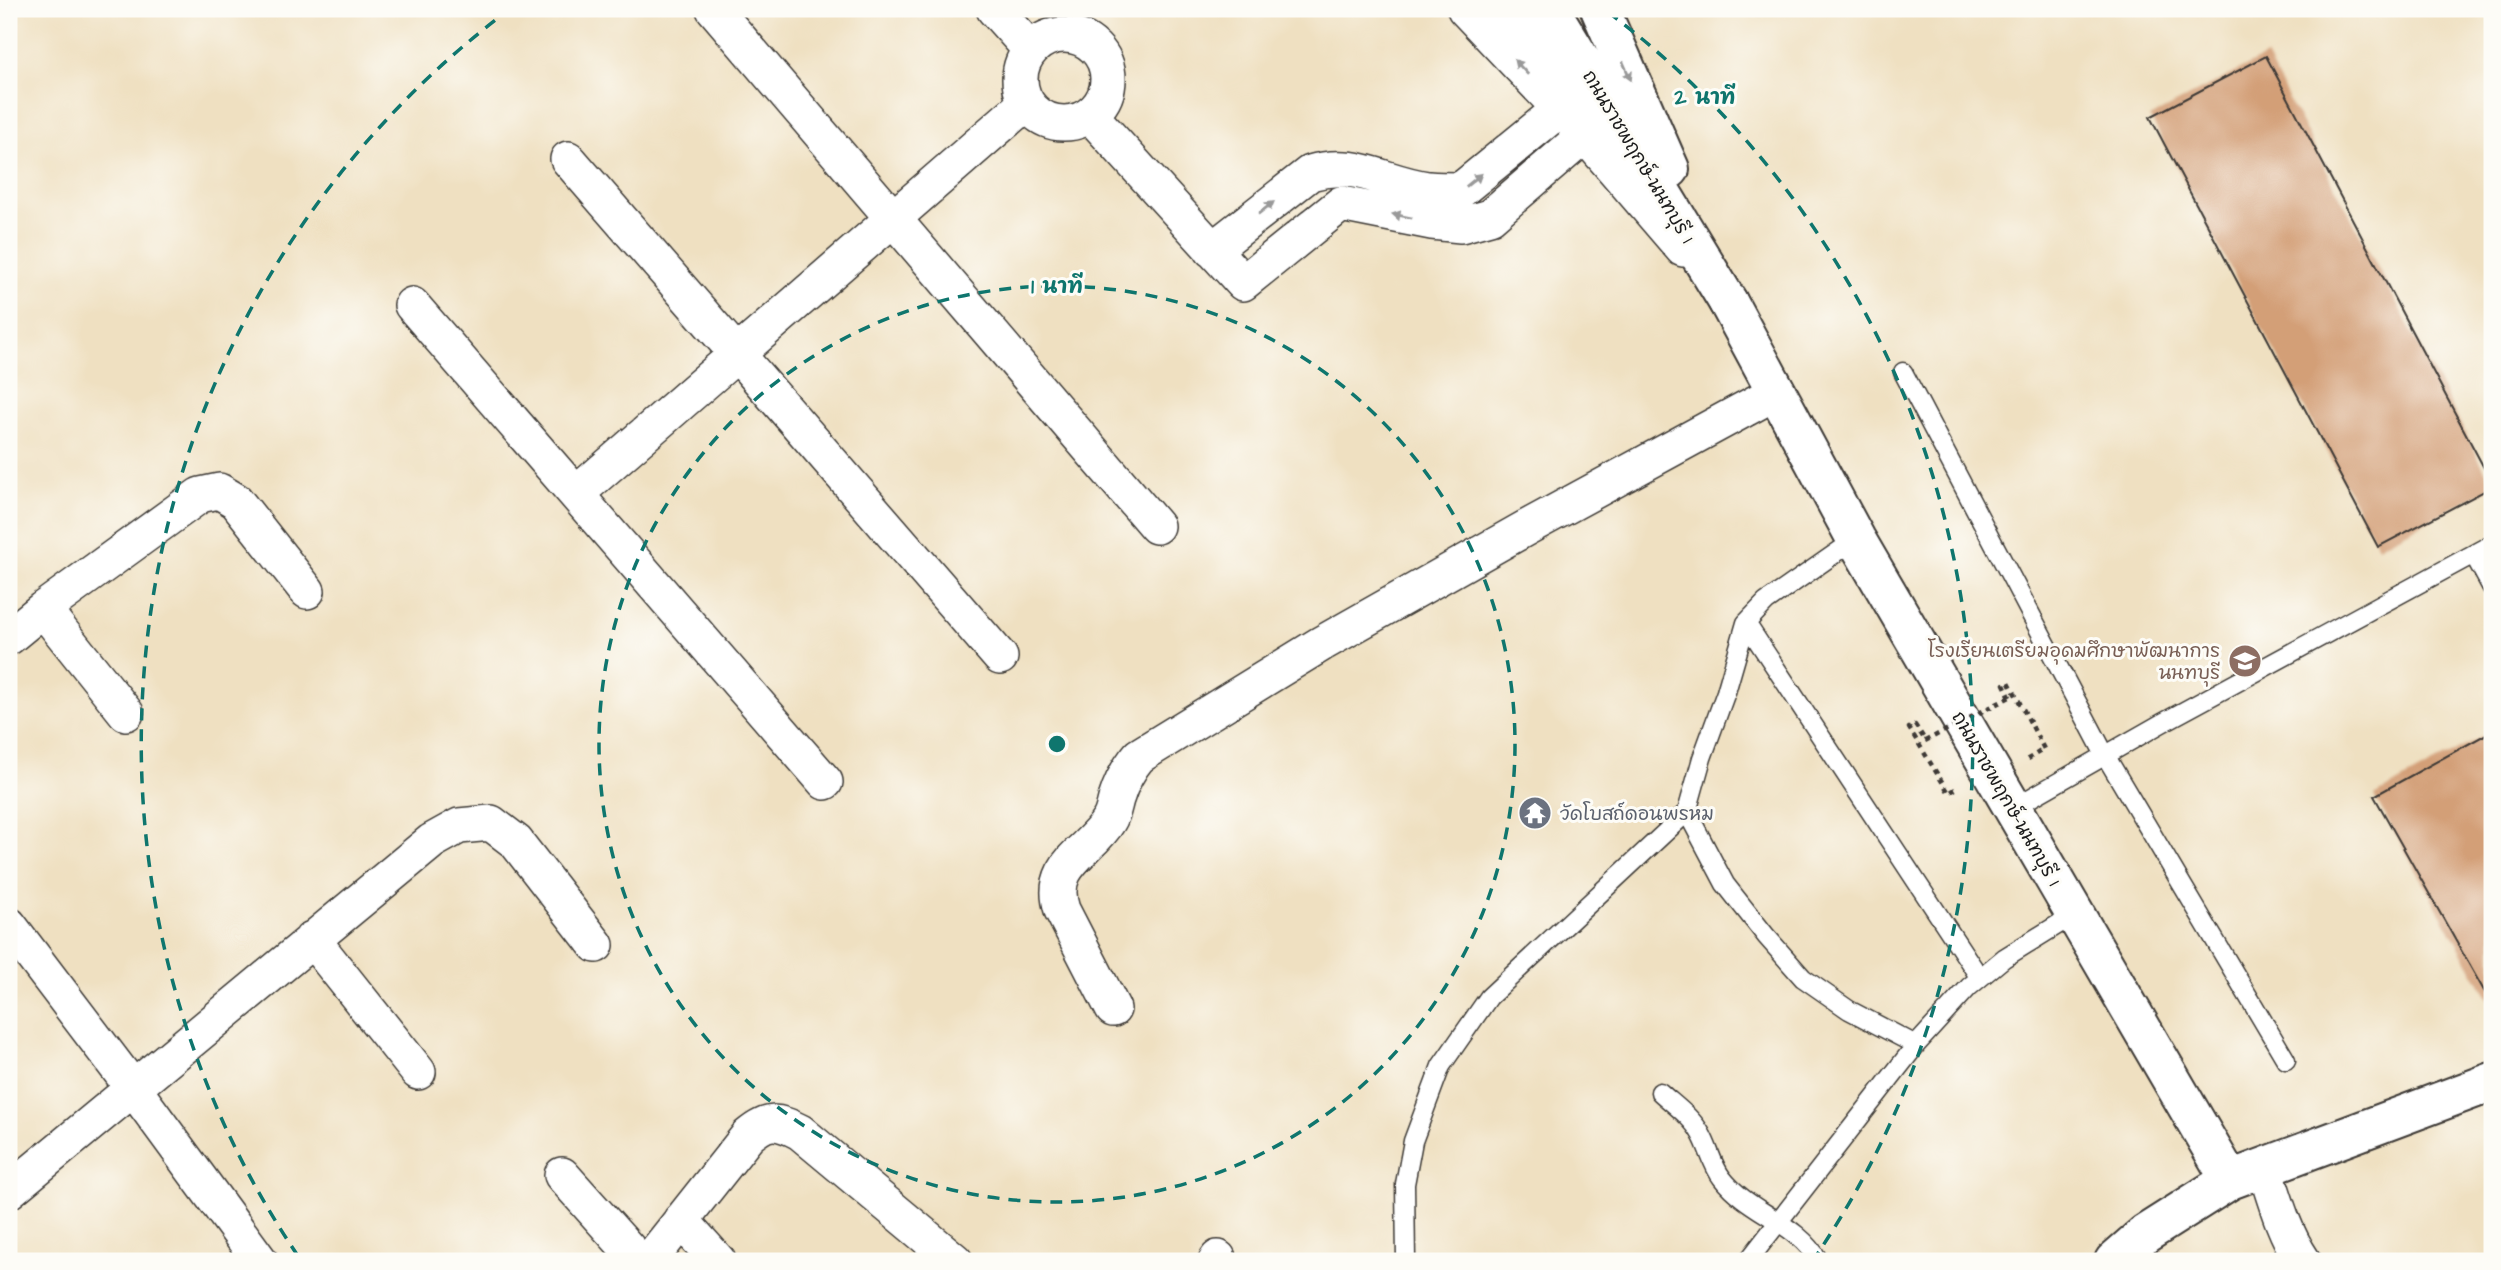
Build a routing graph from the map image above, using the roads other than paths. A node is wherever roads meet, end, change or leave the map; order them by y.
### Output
1 (714, 9) edge
2 (994, 9) edge
3 (1465, 9) edge
4 (1503, 9) edge
5 (1550, 9) edge
6 (1600, 9) edge
7 (1030, 49) junction
8 (1027, 103) junction
9 (1560, 109) junction
10 (1090, 115) junction
11 (1585, 135) junction
12 (568, 159) dead end
13 (1662, 194) junction
14 (893, 219) junction
15 (1212, 250) junction
16 (1728, 302) junction
17 (412, 305) dead end
18 (737, 354) junction
19 (1903, 372) dead end
20 (1778, 391) junction
21 (576, 494) junction
22 (1156, 526) dead end
23 (1856, 539) junction
24 (2492, 544) edge
25 (2473, 555) junction
26 (2492, 588) edge
27 (307, 591) dead end
28 (43, 609) junction
29 (1746, 623) junction
30 (9, 637) edge
31 (1000, 657) dead end
32 (127, 713) dead end
33 (2105, 755) junction
34 (825, 782) dead end
35 (2013, 808) junction
36 (1687, 812) junction
37 (2075, 914) junction
38 (9, 925) edge
39 (312, 939) junction
40 (596, 945) dead end
41 (1980, 978) junction
42 (1113, 1009) dead end
43 (1916, 1045) junction
44 (2286, 1060) dead end
45 (418, 1072) dead end
46 (2492, 1082) edge
47 (133, 1088) junction
48 (1660, 1092) dead end
49 (2247, 1174) junction
50 (562, 1175) dead end
51 (9, 1191) edge
52 (681, 1220) junction
53 (1780, 1222) junction
54 (260, 1261) edge
55 (639, 1261) edge
56 (649, 1261) edge
57 (718, 1261) edge
58 (956, 1261) edge
59 (1406, 1261) edge
60 (1748, 1261) edge
61 (1819, 1261) edge
62 (2114, 1261) edge
63 (2303, 1261) edge

1 - 14 street
2 - 7 street
9 -> 3 street
4 - 13 street
5 - 13 street, ถนนราชพฤกษ์-นนทบุรี 1
6 -> 16 street, ถนนราชพฤกษ์-นนทบุรี 1
7 - 8 street
7 - 10 street
8 - 10 street
8 - 14 street
9 - 11 street
15 -> 9 street
10 - 15 street
11 -> 15 street
11 - 16 street
12 - 18 street
13 - 16 street, ถนนราชพฤกษ์-นนทบุรี 1
14 - 18 street
14 - 22 street
16 - 20 street, ถนนราชพฤกษ์-นนทบุรี 1
17 - 21 street
18 - 21 street
18 - 31 street
19 - 33 lane
20 - 23 street, ถนนราชพฤกษ์-นนทบุรี 1
20 - 42 street
21 - 34 street
23 - 29 lane
23 - 35 street, ถนนราชพฤกษ์-นนทบุรี 1
24 - 25 lane
25 - 26 lane
25 - 33 lane
27 - 28 street
28 - 30 street
28 - 32 street
29 - 36 lane
29 - 41 lane
33 - 35 lane
33 - 44 lane
35 - 37 street, ถนนราชพฤกษ์-นนทบุรี 1
36 - 43 lane
36 - 59 lane
37 - 41 lane
37 - 49 street, ถนนราชพฤกษ์-นนทบุรี 1
38 - 47 street
39 - 40 street
39 - 45 street
39 - 47 street
41 - 43 lane
43 - 53 lane
46 - 49 street
47 - 51 street
47 - 54 street
48 - 53 lane
49 - 62 street
49 - 63 street
50 - 55 street
52 - 56 street
52 - 57 street
52 - 58 street
53 - 60 lane
53 - 61 lane

